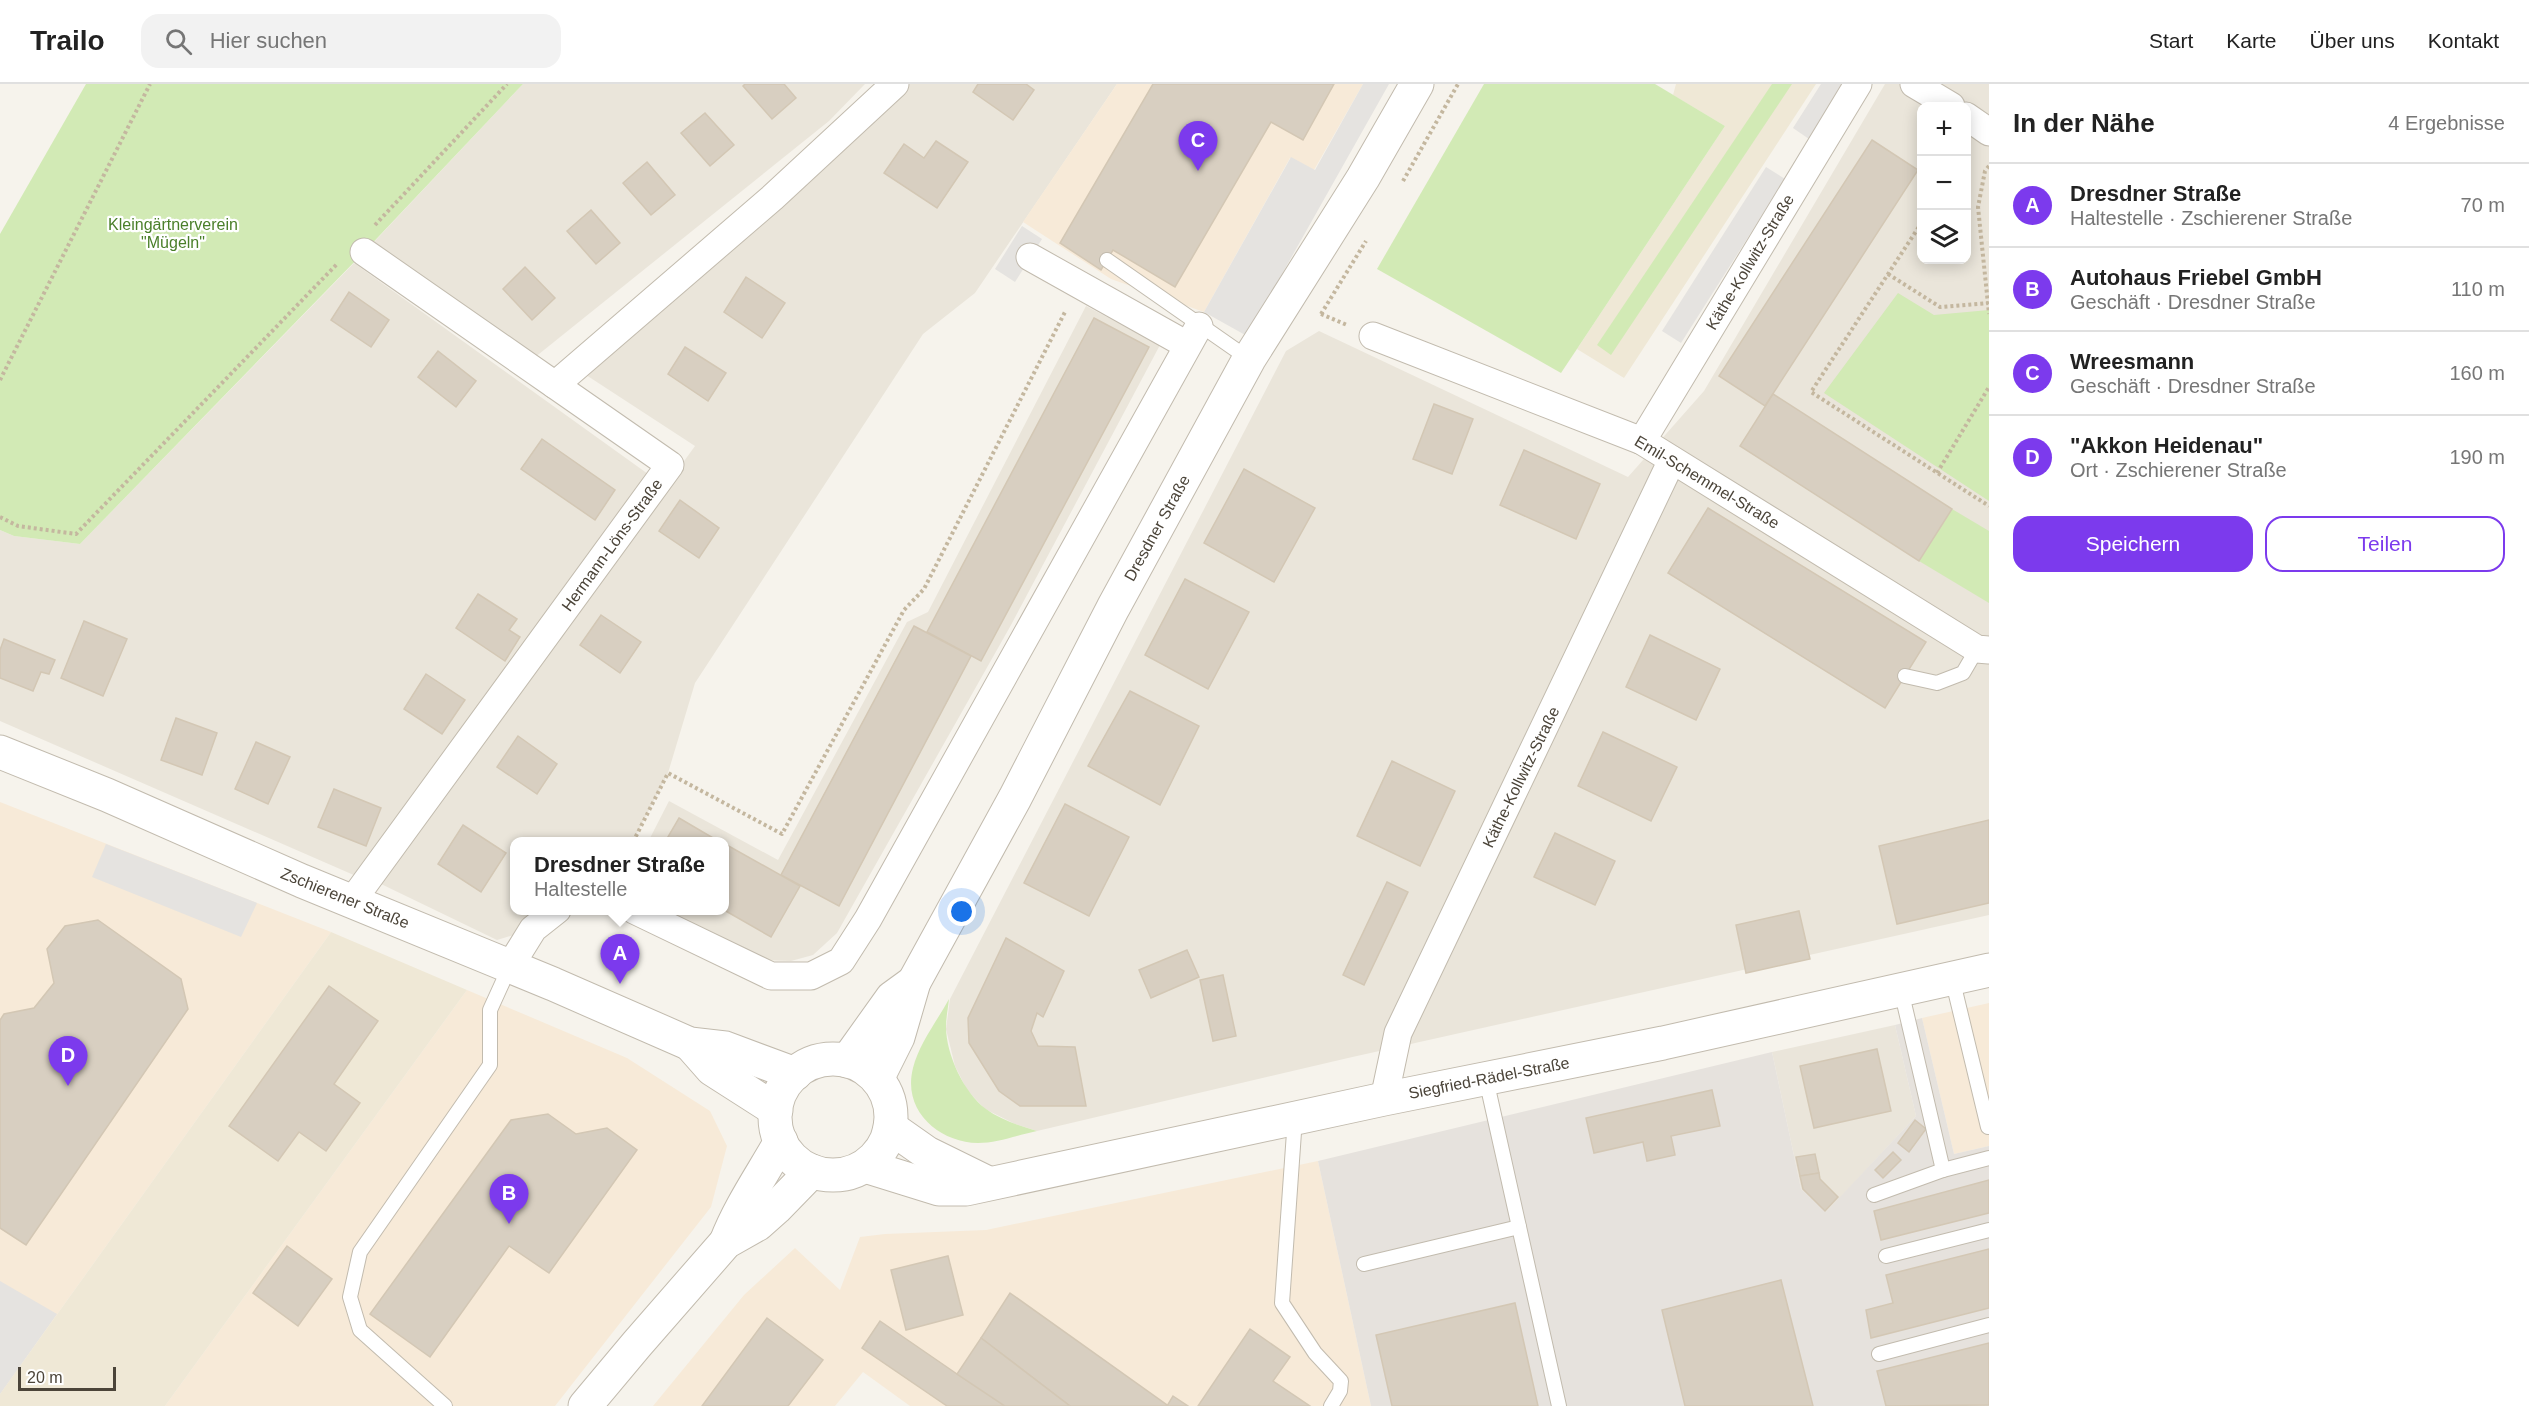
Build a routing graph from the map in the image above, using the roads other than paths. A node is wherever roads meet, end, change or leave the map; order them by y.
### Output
1 (895, 84) edge
2 (1417, 84) edge
3 (1858, 84) edge
4 (1916, 84) edge
5 (1945, 102) edge
6 (1989, 113) edge
7 (1971, 115) edge
8 (1971, 119) edge
9 (1989, 132) edge
10 (368, 241) road end
11 (1030, 257) dead end
12 (1107, 261) dead end
13 (1193, 335) junction
14 (1373, 336) road end
15 (1249, 358) junction
16 (555, 385) junction
17 (1642, 441) junction
18 (1672, 460) junction
19 (1983, 649) edge
20 (1905, 676) dead end
21 (0, 752) edge
22 (352, 901) junction
23 (551, 915) edge
24 (644, 915) edge
25 (510, 966) junction
26 (1989, 970) edge
27 (1952, 978) junction
28 (914, 982) junction
29 (1901, 990) junction
30 (690, 1044) junction
31 (847, 1061) junction
32 (795, 1074) junction
33 (877, 1079) junction
34 (1486, 1079) junction
35 (1384, 1099) junction
36 (776, 1110) junction
37 (1295, 1118) junction
38 (890, 1127) junction
39 (1988, 1127) edge
40 (781, 1141) junction
41 (1989, 1158) edge
42 (866, 1166) junction
43 (1942, 1170) junction
44 (812, 1171) junction
45 (988, 1183) junction
46 (1874, 1195) dead end
47 (1519, 1227) junction
48 (1989, 1230) edge
49 (726, 1242) junction
50 (1886, 1256) dead end
51 (1364, 1264) dead end
52 (1989, 1325) edge
53 (1879, 1354) dead end
54 (445, 1406) edge
55 (585, 1406) edge
56 (1331, 1406) edge
57 (1559, 1406) edge

1 - 16 street
2 - 15 street, Dresdner Straße
3 - 17 street, Käthe-Kollwitz-Straße
4 - 5 street
6 - 7 street
8 - 9 street
10 - 16 street
11 - 13 street
12 - 13 lane
13 - 15 lane
13 - 24 street
14 - 17 street, Emil-Schemmel-Straße
15 - 28 street, Dresdner Straße
16 - 22 street, Hermann-Löns-Straße
17 - 18 street, Emil-Schemmel-Straße
18 - 19 street, Emil-Schemmel-Straße
18 - 35 street, Käthe-Kollwitz-Straße
19 - 20 lane
21 - 22 street, Zschierener Straße
22 - 25 street, Zschierener Straße
23 - 25 street
25 - 30 street, Zschierener Straße
25 - 54 lane
26 - 27 street, Siegfried-Rädel-Straße
27 - 29 street, Siegfried-Rädel-Straße
27 - 39 lane
28 - 31 street, Dresdner Straße
28 - 33 street, Dresdner Straße
29 - 34 street, Siegfried-Rädel-Straße
29 - 43 lane
30 - 32 street, Zschierener Straße
30 - 36 street, Zschierener Straße
31 - 32 street
31 - 33 street
32 - 36 street
33 - 38 street
34 - 35 street, Siegfried-Rädel-Straße
34 - 47 lane
35 - 37 street, Siegfried-Rädel-Straße
36 - 40 street
37 - 45 street, Siegfried-Rädel-Straße
37 - 56 lane
38 - 42 street
38 - 45 street
40 - 44 street
40 - 49 street
41 - 43 lane
42 - 44 street
42 - 45 street, Siegfried-Rädel-Straße
43 - 46 lane
44 - 49 street
47 - 51 lane
47 - 57 lane
48 - 50 lane
49 - 55 street
52 - 53 lane

